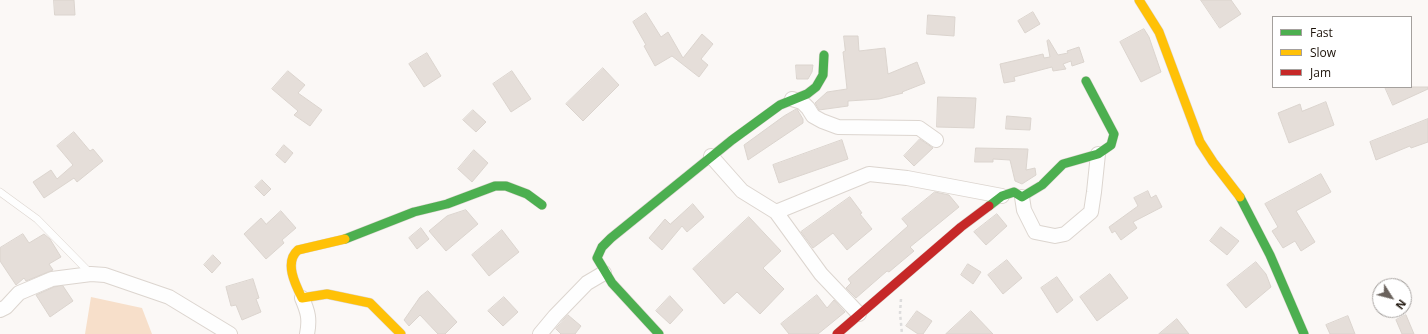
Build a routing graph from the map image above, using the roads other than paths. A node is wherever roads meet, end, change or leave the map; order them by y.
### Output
1 (1139, 0) edge
2 (824, 55) dead end
3 (1086, 81) dead end
4 (792, 99) junction
5 (936, 140) dead end
6 (1098, 154) junction
7 (711, 156) junction
8 (0, 192) edge
9 (1002, 196) junction
10 (1022, 197) junction
11 (542, 205) dead end
12 (776, 212) junction
13 (604, 273) junction
14 (91, 274) junction
15 (0, 293) edge
16 (302, 298) junction
17 (3, 308) edge
18 (860, 314) junction
19 (230, 334) edge
20 (307, 334) edge
21 (401, 334) edge
22 (540, 334) edge
23 (659, 334) edge
24 (837, 334) edge
25 (1304, 334) edge

1 - 25 street
2 - 4 street
3 - 6 street
4 - 5 street
4 - 7 street
6 - 10 street
6 - 10 street
7 - 12 street
7 - 13 street
8 - 14 lane
9 - 10 street
9 - 12 street
9 - 18 street
11 - 16 street
12 - 18 street
13 - 22 street
13 - 23 street
14 - 17 street
14 - 19 street
15 - 17 street
16 - 20 street
16 - 21 street
18 - 24 street

